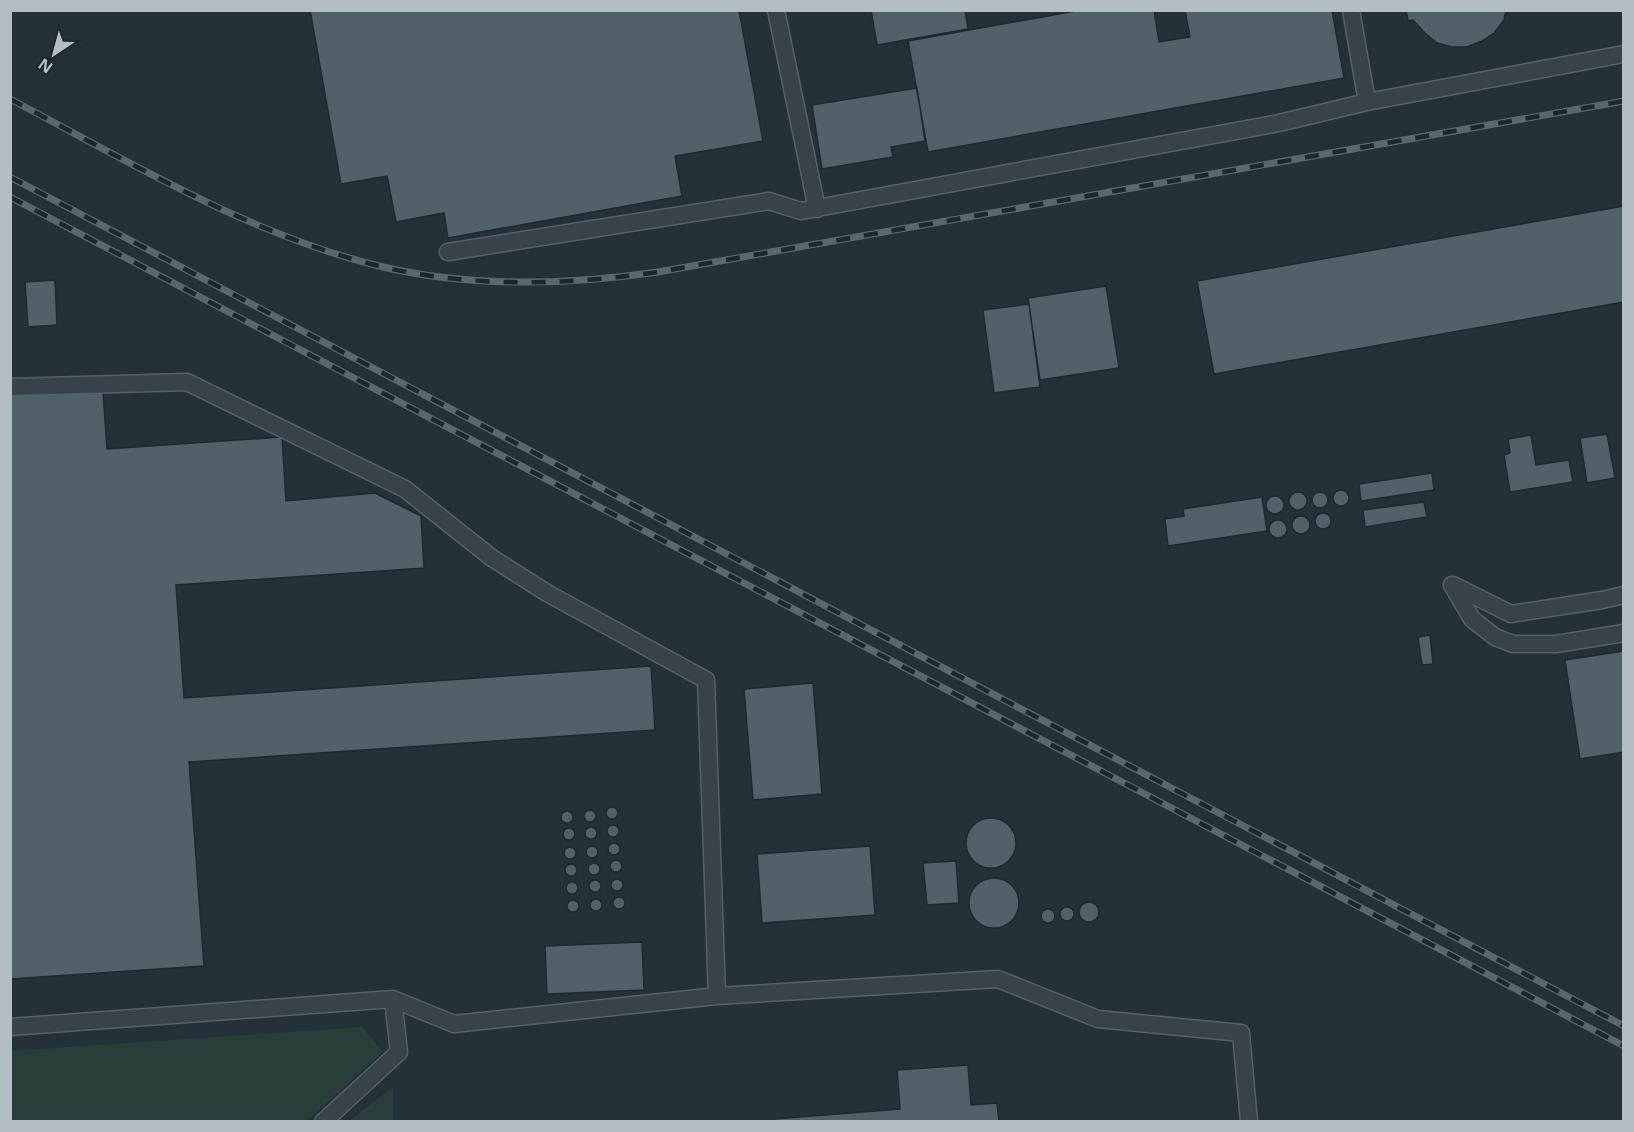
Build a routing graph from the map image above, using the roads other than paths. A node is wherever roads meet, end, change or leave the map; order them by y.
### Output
1 (776, 10) edge
2 (1351, 10) edge
3 (1623, 54) edge
4 (1367, 102) junction
5 (817, 208) junction
6 (448, 252) dead end
7 (10, 387) edge
8 (1623, 595) edge
9 (1623, 633) edge
10 (717, 996) junction
11 (393, 999) junction
12 (10, 1027) edge
13 (323, 1122) edge
14 (1249, 1122) edge

1 - 5 lane
2 - 4 lane
3 - 4 lane
4 - 5 lane
5 - 6 lane
7 - 10 lane
8 - 9 lane
10 - 11 lane
10 - 14 lane
11 - 12 lane
11 - 13 lane

